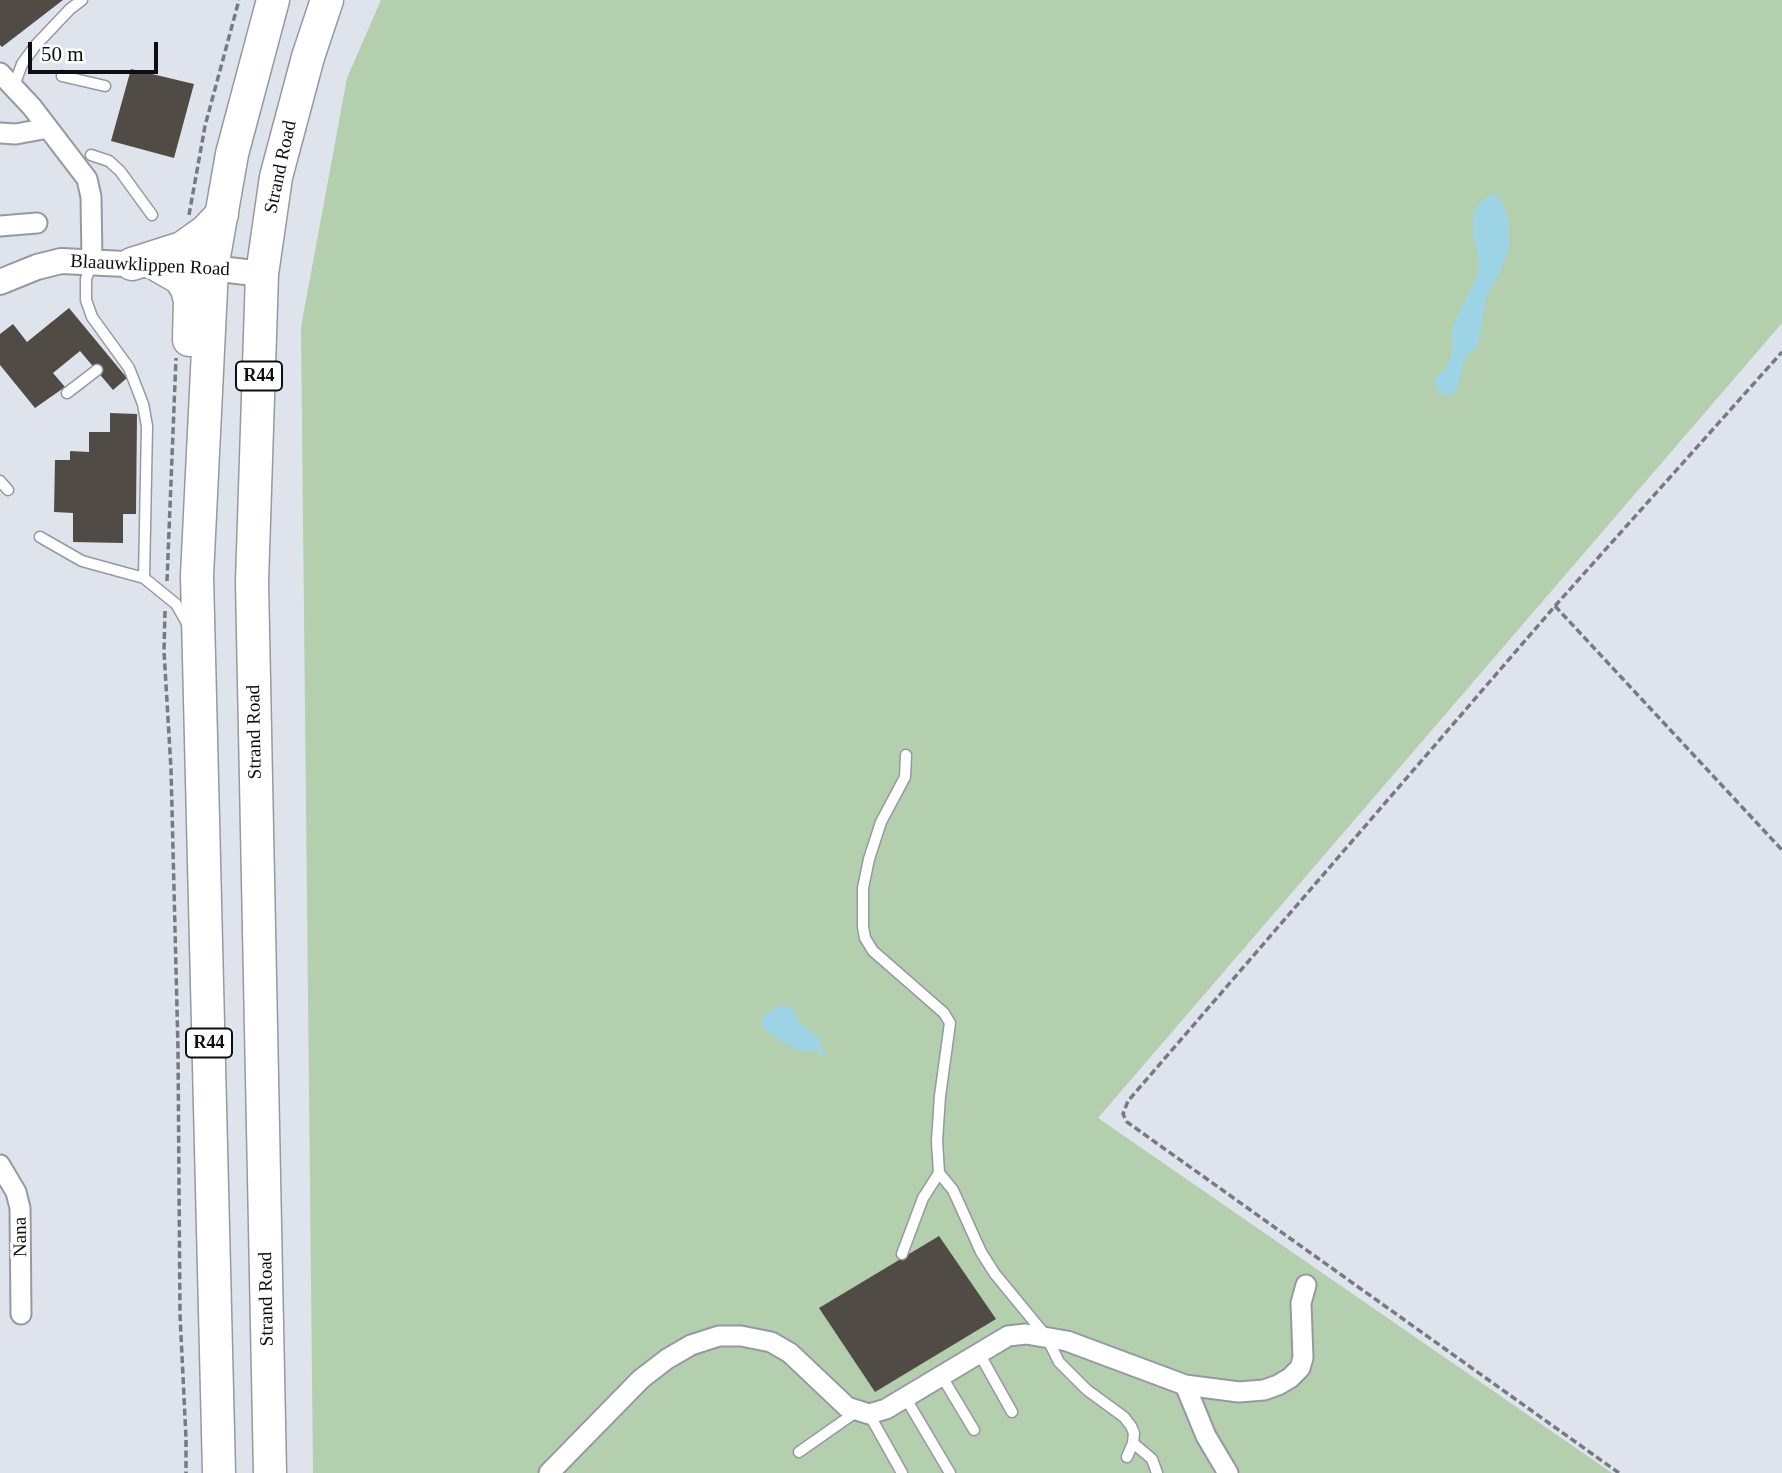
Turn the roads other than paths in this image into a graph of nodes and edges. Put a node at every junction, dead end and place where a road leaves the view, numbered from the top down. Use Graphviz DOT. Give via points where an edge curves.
graph roads {
  1 [pos="82,0"];
  2 [pos="273,0"];
  3 [pos="327,0"];
  4 [pos="62,76"];
  5 [pos="7,80"];
  6 [pos="106,86"];
  7 [pos="48,128"];
  8 [pos="0,133"];
  9 [pos="91,155"];
  10 [pos="222,214"];
  11 [pos="152,215"];
  12 [pos="37,223"];
  13 [pos="0,226"];
  14 [pos="158,259"];
  15 [pos="92,261"];
  16 [pos="212,268"];
  17 [pos="262,274"];
  18 [pos="0,282"];
  19 [pos="97,370"];
  20 [pos="67,393"];
  21 [pos="203,450"];
  22 [pos="0,481"];
  23 [pos="8,490"];
  24 [pos="40,537"];
  25 [pos="144,578"];
  26 [pos="200,667"];
  27 [pos="906,755"];
  28 [pos="0,1165"];
  29 [pos="939,1173"];
  30 [pos="902,1254"];
  31 [pos="1306,1285"];
  32 [pos="21,1314"];
  33 [pos="1046,1336"];
  34 [pos="979,1352"];
  35 [pos="941,1375"];
  36 [pos="1185,1385"];
  37 [pos="905,1397"];
  38 [pos="1012,1412"];
  39 [pos="863,1413"];
  40 [pos="974,1430"];
  41 [pos="1133,1443"];
  42 [pos="799,1451"];
  43 [pos="1127,1457"];
  44 [pos="219,1473"];
  45 [pos="270,1473"];
  46 [pos="549,1473"];
  47 [pos="902,1473"];
  48 [pos="950,1473"];
  49 [pos="1157,1473"];
  50 [pos="1228,1473"];
  1 -- 5 [label="lane"];
  2 -- 10 [label="main road, R44" via="232,155"];
  3 -- 17 [label="main road, Strand Road / R44" via="276,177"];
  4 -- 6 [label="lane"];
  5 -- 7 [label="street"];
  7 -- 8 [label="street"];
  7 -- 15 [label="street" via="87,179"];
  9 -- 11 [label="lane" via="120,171"];
  10 -- 14 [label="main road" via="206,231"];
  10 -- 16 [label="main road, R44"];
  12 -- 13 [label="street"];
  14 -- 15 [label="street, Blaauwklippen Road"];
  14 -- 16 [label="street, Blaauwklippen Road"];
  14 -- 21 [label="main road" via="180,278 190,301 187,408"];
  15 -- 18 [label="street, Blaauwklippen Road" via="61,261"];
  15 -- 25 [label="lane" via="86,300 115,356 129,368 137,384 147,426"];
  16 -- 17 [label="street, Blaauwklippen Road"];
  16 -- 21 [label="main road, R44"];
  17 -- 45 [label="main road, Strand Road / R44" via="253,582"];
  19 -- 20 [label="lane"];
  21 -- 26 [label="main road, R44" via="197,576"];
  22 -- 23 [label="lane"];
  24 -- 25 [label="lane" via="82,561"];
  25 -- 26 [label="lane" via="184,615"];
  26 -- 44 [label="main road, R44"];
  27 -- 29 [label="lane" via="905,776 881,822 869,859 862,916 865,938 873,951 950,1023 940,1096"];
  28 -- 32 [label="street, Nana" via="20,1208"];
  29 -- 30 [label="lane" via="923,1198"];
  29 -- 33 [label="lane" via="953,1190 988,1263"];
  31 -- 36 [label="street" via="1301,1303 1303,1357 1290,1378 1264,1390 1239,1392"];
  33 -- 34 [label="street" via="1008,1336"];
  33 -- 36 [label="street"];
  33 -- 41 [label="lane" via="1068,1374 1124,1417 1134,1433"];
  34 -- 35 [label="street"];
  34 -- 38 [label="lane"];
  35 -- 37 [label="street"];
  35 -- 40 [label="lane"];
  36 -- 50 [label="street" via="1206,1436"];
  37 -- 39 [label="street" via="886,1409"];
  37 -- 48 [label="lane"];
  39 -- 42 [label="lane"];
  39 -- 46 [label="street" via="838,1399 790,1353 771,1342 719,1336 691,1345 641,1378"];
  39 -- 47 [label="lane"];
  41 -- 43 [label="lane"];
  41 -- 49 [label="lane" via="1152,1459"];
}
